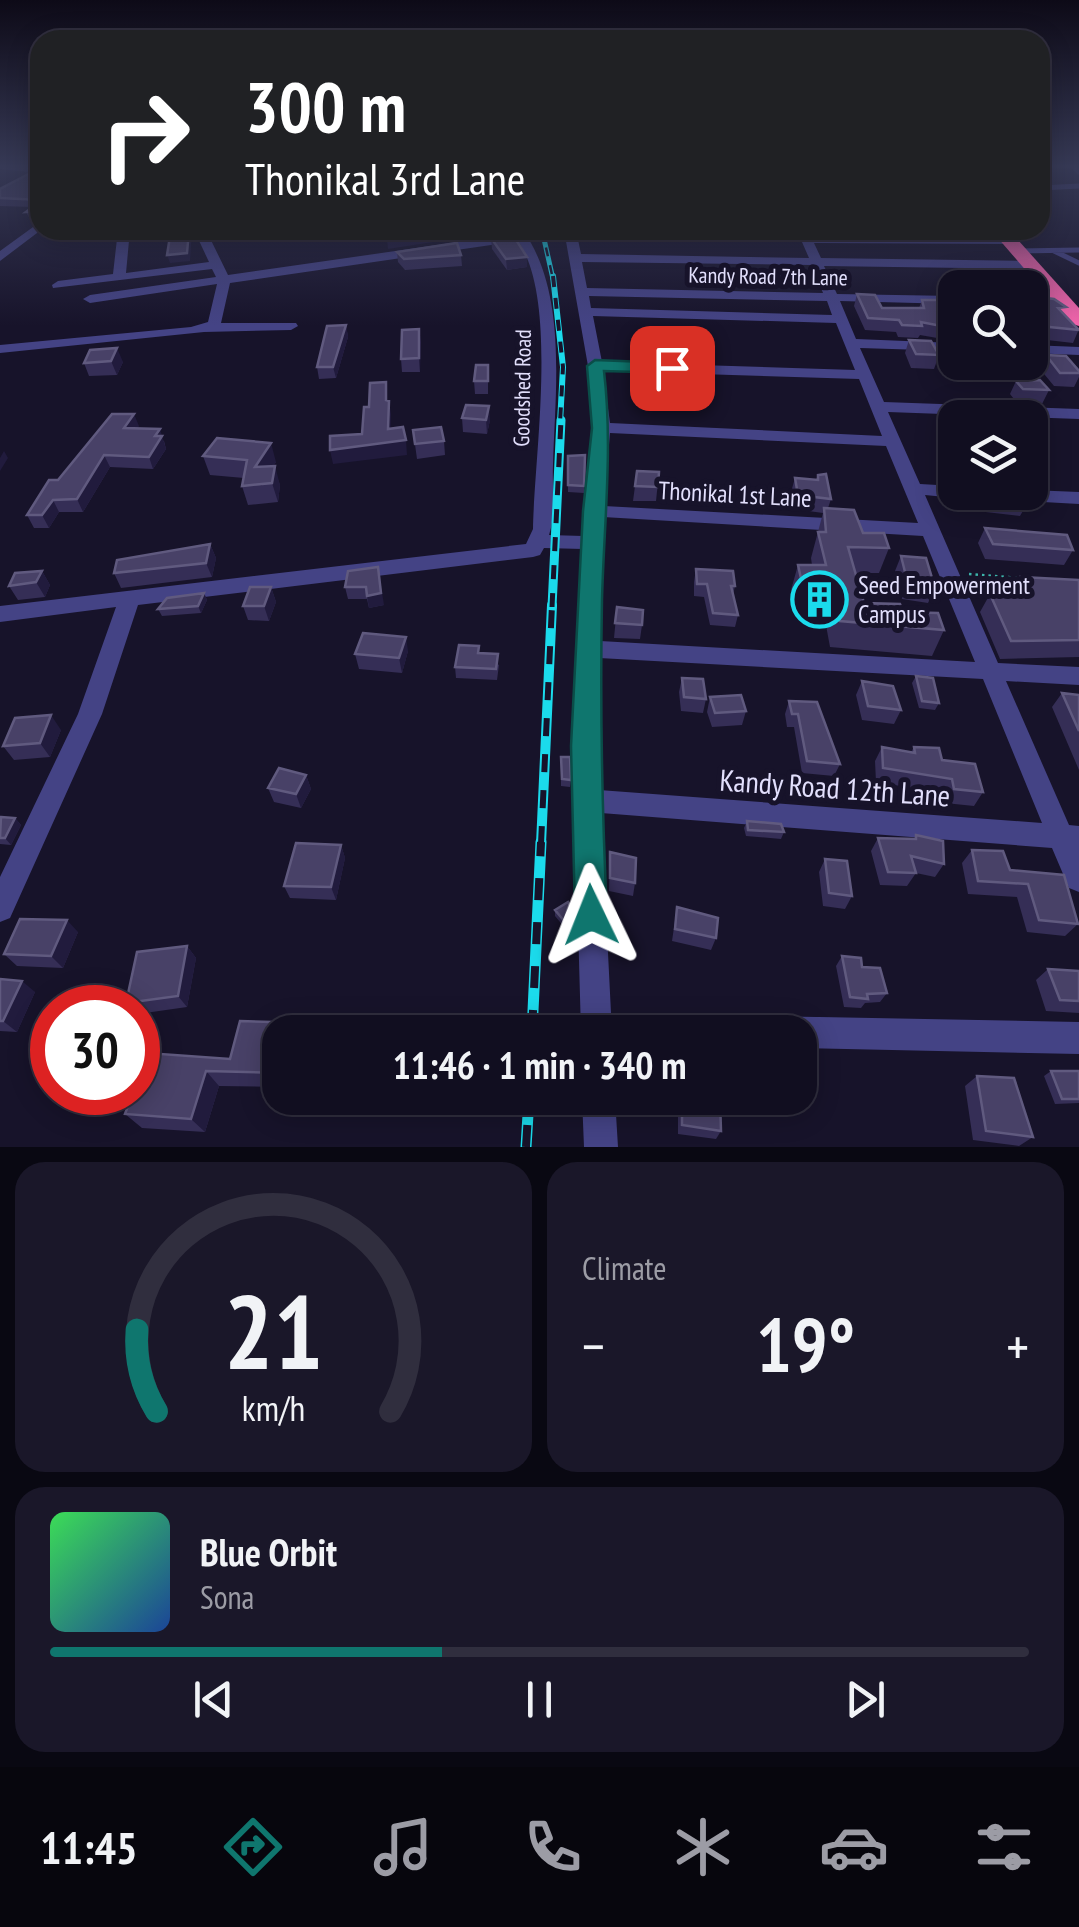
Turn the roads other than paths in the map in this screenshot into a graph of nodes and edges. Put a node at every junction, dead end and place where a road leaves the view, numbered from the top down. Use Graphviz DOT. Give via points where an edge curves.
graph roads {
  1 [pos="30,234"];
  2 [pos="123,240"];
  3 [pos="204,240"];
  4 [pos="477,240"];
  5 [pos="525,240"];
  6 [pos="571,240"];
  7 [pos="806,240"];
  8 [pos="909,240"];
  9 [pos="0,241"];
  10 [pos="20,242"];
  11 [pos="1014,246"];
  12 [pos="1054,250"];
  13 [pos="1079,250"];
  14 [pos="0,257"];
  15 [pos="573,258"];
  16 [pos="1079,263"];
  17 [pos="215,264"];
  18 [pos="814,264"];
  19 [pos="119,277"];
  20 [pos="224,280"];
  21 [pos="58,285"];
  22 [pos="829,297"];
  23 [pos="90,298"];
  24 [pos="938,300"];
  25 [pos="581,302"];
  26 [pos="838,319"];
  27 [pos="1079,320"];
  28 [pos="291,326"];
  29 [pos="205,328"];
  30 [pos="849,343"];
  31 [pos="938,346"];
  32 [pos="0,348"];
  33 [pos="1048,350"];
  34 [pos="1079,351"];
  35 [pos="595,366"];
  36 [pos="862,375"];
  37 [pos="877,407"];
  38 [pos="1079,414"];
  39 [pos="602,428"];
  40 [pos="892,441"];
  41 [pos="912,489"];
  42 [pos="938,491"];
  43 [pos="1048,496"];
  44 [pos="1079,498"];
  45 [pos="594,511"];
  46 [pos="933,530"];
  47 [pos="592,542"];
  48 [pos="536,545"];
  49 [pos="130,598"];
  50 [pos="0,614"];
  51 [pos="588,648"];
  52 [pos="987,670"];
  53 [pos="1079,676"];
  54 [pos="587,801"];
  55 [pos="1070,837"];
  56 [pos="1079,880"];
  57 [pos="0,908"];
  58 [pos="595,1015"];
  59 [pos="817,1034"];
  60 [pos="1079,1038"];
  61 [pos="600,1115"];
  62 [pos="602,1147"];
  1 -- 10 [label="street"];
  2 -- 19 [label="street"];
  3 -- 17 [label="street"];
  4 -- 20 [label="street"];
  5 -- 48 [label="street, Goodshed Road" via="544,304 548,390"];
  6 -- 15 [label="street"];
  7 -- 18 [label="street"];
  8 -- 11 [label="street"];
  9 -- 10 [label="street"];
  10 -- 14 [label="street"];
  11 -- 12 [label="lane"];
  11 -- 18 [label="street"];
  11 -- 27 [label="highway" via="1056,304"];
  12 -- 13 [label="lane"];
  12 -- 16 [label="lane"];
  15 -- 18 [label="street"];
  15 -- 25 [label="street"];
  17 -- 19 [label="street"];
  17 -- 20 [label="street"];
  18 -- 22 [label="street"];
  19 -- 21 [label="street"];
  20 -- 23 [label="street"];
  20 -- 29 [label="street" via="214,324"];
  22 -- 24 [label="street, Kandy Road 7th Lane"];
  22 -- 25 [label="street, Kandy Road 7th Lane"];
  22 -- 26 [label="street"];
  25 -- 26 [label="street"];
  25 -- 35 [label="street"];
  26 -- 30 [label="street"];
  28 -- 29 [label="street"];
  29 -- 32 [label="street"];
  30 -- 31 [label="street"];
  30 -- 36 [label="street"];
  33 -- 34 [label="street"];
  35 -- 36 [label="street"];
  35 -- 39 [label="street"];
  36 -- 37 [label="street"];
  37 -- 38 [label="street"];
  37 -- 40 [label="street"];
  39 -- 40 [label="street"];
  39 -- 45 [label="street"];
  40 -- 41 [label="street"];
  41 -- 42 [label="street"];
  41 -- 46 [label="street"];
  43 -- 44 [label="street"];
  45 -- 46 [label="street, Thonikal 1st Lane"];
  45 -- 47 [label="street"];
  46 -- 52 [label="street"];
  47 -- 48 [label="street"];
  47 -- 51 [label="street"];
  48 -- 49 [label="street"];
  49 -- 50 [label="street"];
  49 -- 57 [label="street" via="90,714"];
  51 -- 52 [label="street"];
  51 -- 54 [label="street"];
  52 -- 53 [label="street"];
  52 -- 55 [label="street"];
  54 -- 55 [label="street, Kandy Road 12th Lane"];
  54 -- 58 [label="street"];
  55 -- 56 [label="street"];
  59 -- 60 [label="street"];
  61 -- 62 [label="street"];
}
